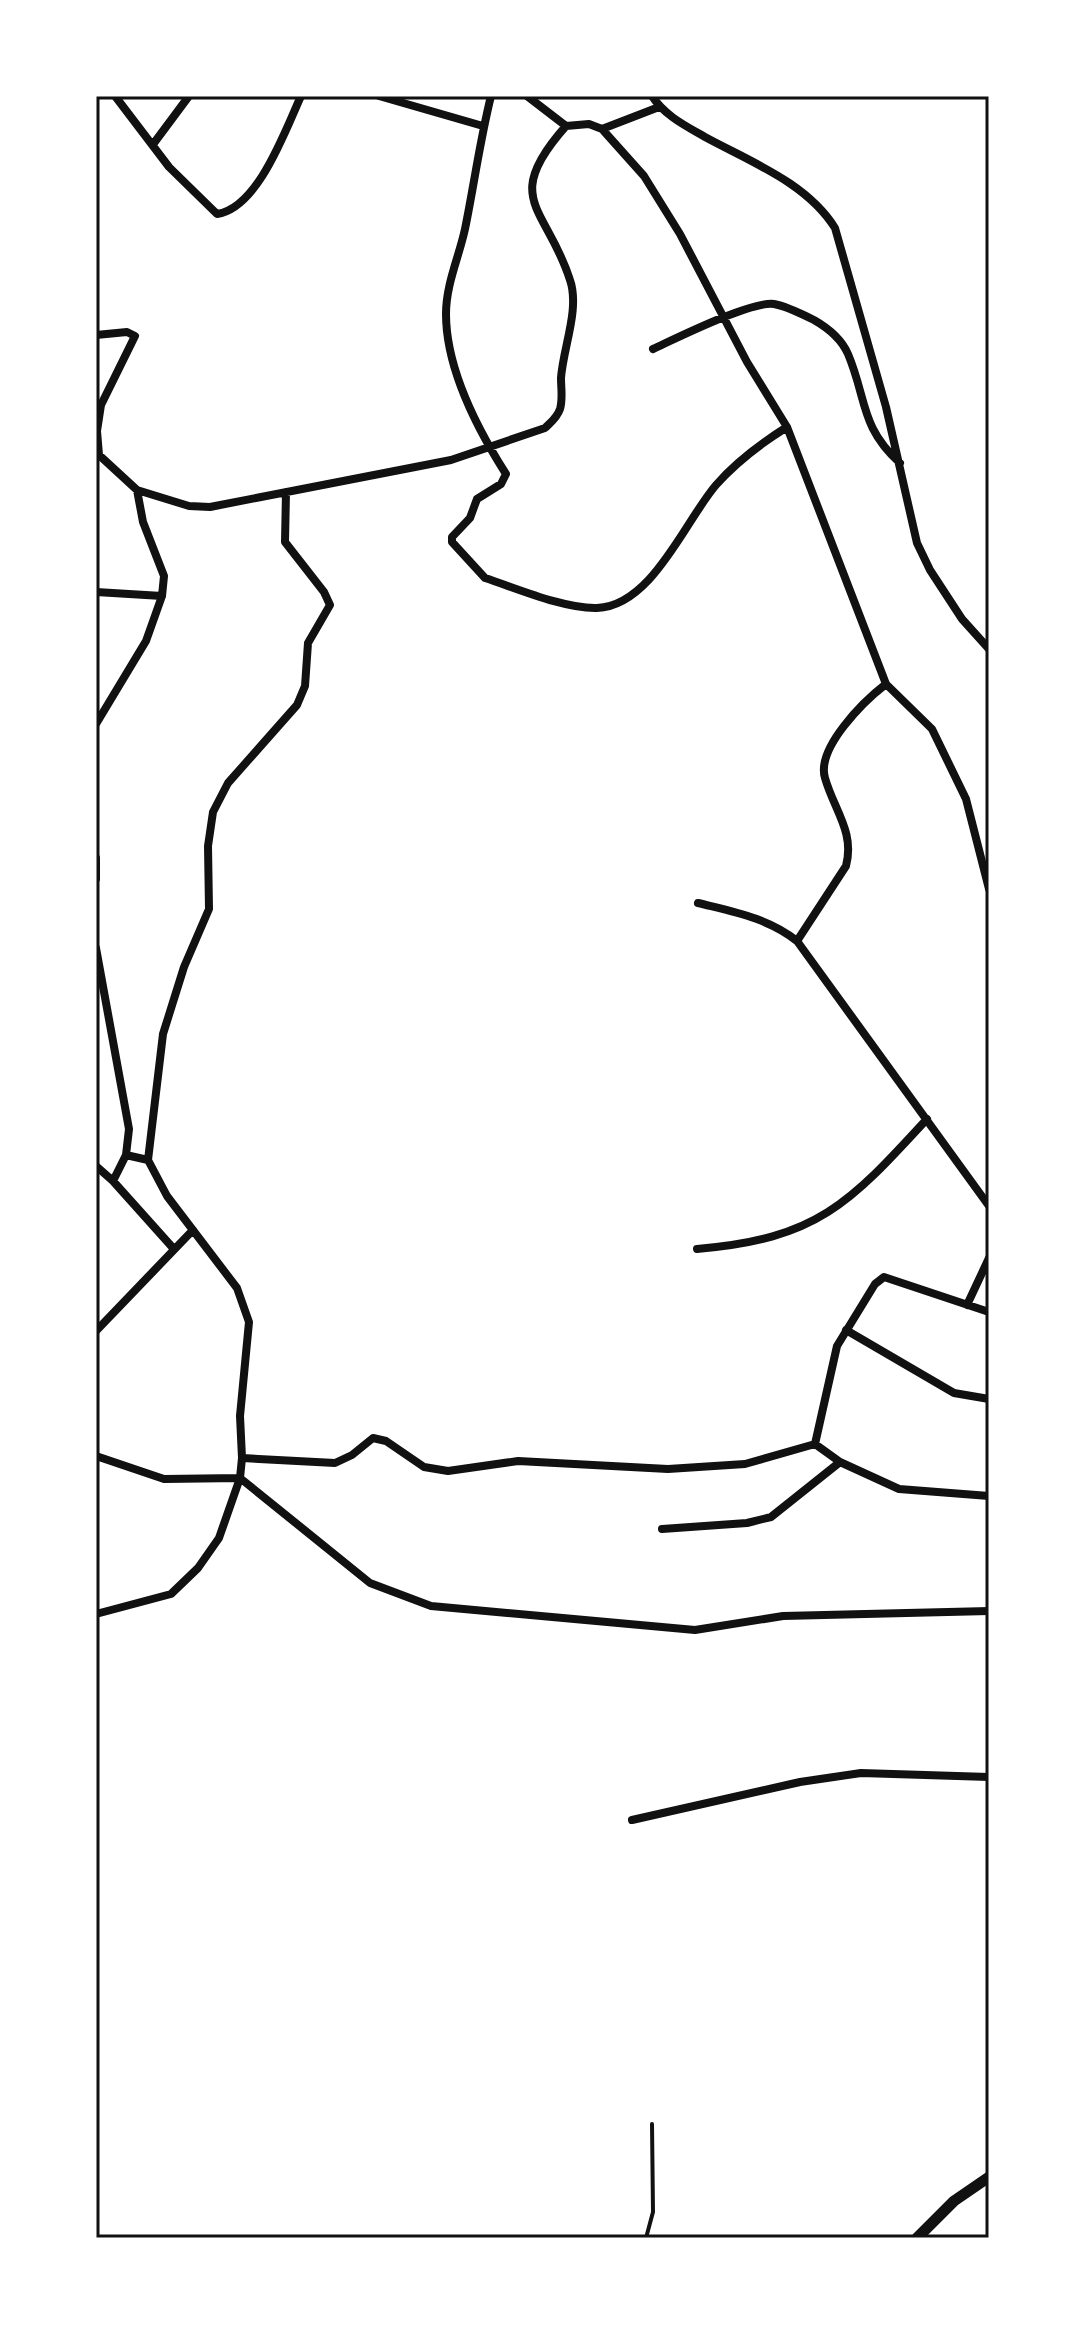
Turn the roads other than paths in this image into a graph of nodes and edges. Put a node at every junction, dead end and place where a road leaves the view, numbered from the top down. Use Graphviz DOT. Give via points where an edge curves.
graph roads {
  1 [pos="115,96"];
  2 [pos="189,96"];
  3 [pos="301,96"];
  4 [pos="379,96"];
  5 [pos="491,96"];
  6 [pos="527,96"];
  7 [pos="652,96"];
  8 [pos="659,107"];
  9 [pos="483,126"];
  10 [pos="566,126"];
  11 [pos="602,129"];
  12 [pos="154,143"];
  13 [pos="724,318"];
  14 [pos="96,335"];
  15 [pos="653,349"];
  16 [pos="787,427"];
  17 [pos="490,449"];
  18 [pos="900,463"];
  19 [pos="137,490"];
  20 [pos="286,492"];
  21 [pos="96,592"];
  22 [pos="162,596"];
  23 [pos="989,649"];
  24 [pos="886,684"];
  25 [pos="96,724"];
  26 [pos="96,858"];
  27 [pos="96,879"];
  28 [pos="989,889"];
  29 [pos="698,903"];
  30 [pos="797,941"];
  31 [pos="96,948"];
  32 [pos="927,1119"];
  33 [pos="126,1155"];
  34 [pos="148,1160"];
  35 [pos="96,1166"];
  36 [pos="113,1181"];
  37 [pos="989,1206"];
  38 [pos="193,1230"];
  39 [pos="173,1248"];
  40 [pos="697,1249"];
  41 [pos="989,1258"];
  42 [pos="967,1305"];
  43 [pos="989,1312"];
  44 [pos="846,1330"];
  45 [pos="96,1331"];
  46 [pos="989,1399"];
  47 [pos="815,1444"];
  48 [pos="96,1456"];
  49 [pos="242,1458"];
  50 [pos="840,1462"];
  51 [pos="240,1478"];
  52 [pos="989,1496"];
  53 [pos="662,1529"];
  54 [pos="989,1611"];
  55 [pos="96,1614"];
  56 [pos="989,1777"];
  57 [pos="632,1820"];
  58 [pos="652,2124"];
  59 [pos="989,2177"];
  60 [pos="646,2238"];
  61 [pos="917,2238"];
  1 -- 12 [label="street"];
  2 -- 12 [label="street"];
  3 -- 12 [label="street" via="263,173 231,212 217,214 169,167"];
  4 -- 9 [label="street"];
  5 -- 9 [label="street"];
  6 -- 10 [label="street"];
  7 -- 8 [label="street"];
  8 -- 11 [label="street"];
  8 -- 18 [label="street" via="798,188 824,210 840,243"];
  9 -- 17 [label="street" via="446,315 463,385"];
  10 -- 11 [label="street"];
  10 -- 17 [label="street" via="543,152 531,197 571,282 561,405 545,428"];
  11 -- 13 [label="street" via="644,176"];
  13 -- 15 [label="street"];
  13 -- 16 [label="street"];
  13 -- 18 [label="street" via="773,304 830,329 847,351 874,437"];
  14 -- 19 [label="street" via="135,336 110,380 97,431 99,455"];
  16 -- 17 [label="street" via="744,455 714,487 648,580 617,605 584,607 475,571 452,537 470,518 477,499 505,480"];
  16 -- 24 [label="street"];
  17 -- 20 [label="street"];
  18 -- 23 [label="street" via="917,543 962,619"];
  19 -- 20 [label="street" via="210,507"];
  19 -- 22 [label="street" via="164,576"];
  20 -- 34 [label="street" via="285,542 330,605 308,643 305,686 297,705 228,783 213,812 209,909 163,1034"];
  21 -- 22 [label="street"];
  22 -- 25 [label="street" via="146,641"];
  24 -- 28 [label="street" via="932,729 966,799"];
  24 -- 30 [label="street" via="841,729 824,761 824,776 850,852"];
  26 -- 27 [label="street"];
  29 -- 30 [label="street" via="759,919"];
  30 -- 32 [label="street"];
  31 -- 33 [label="street" via="129,1129"];
  32 -- 37 [label="street"];
  32 -- 40 [label="street" via="868,1183 835,1210 779,1237"];
  33 -- 34 [label="street"];
  33 -- 36 [label="street"];
  34 -- 38 [label="street"];
  35 -- 36 [label="street"];
  36 -- 39 [label="street"];
  38 -- 39 [label="street"];
  38 -- 49 [label="street" via="237,1288 249,1322 240,1416"];
  39 -- 45 [label="street"];
  41 -- 42 [label="street"];
  42 -- 43 [label="street"];
  42 -- 44 [label="street" via="884,1277"];
  44 -- 46 [label="street" via="954,1393"];
  44 -- 47 [label="street" via="830,1365"];
  47 -- 49 [label="street" via="745,1464 668,1469 518,1461 448,1471 424,1467 373,1438 335,1463"];
  47 -- 50 [label="street"];
  48 -- 51 [label="street" via="164,1479"];
  49 -- 51 [label="street"];
  50 -- 52 [label="street" via="899,1489"];
  50 -- 53 [label="street" via="771,1517"];
  51 -- 54 [label="street" via="370,1583 431,1606 695,1630 783,1616"];
  51 -- 55 [label="street" via="219,1538 171,1594"];
  56 -- 57 [label="street" via="861,1773"];
  58 -- 60 [label="lane" via="653,2212"];
  59 -- 61 [label="street" via="954,2201"];
}
